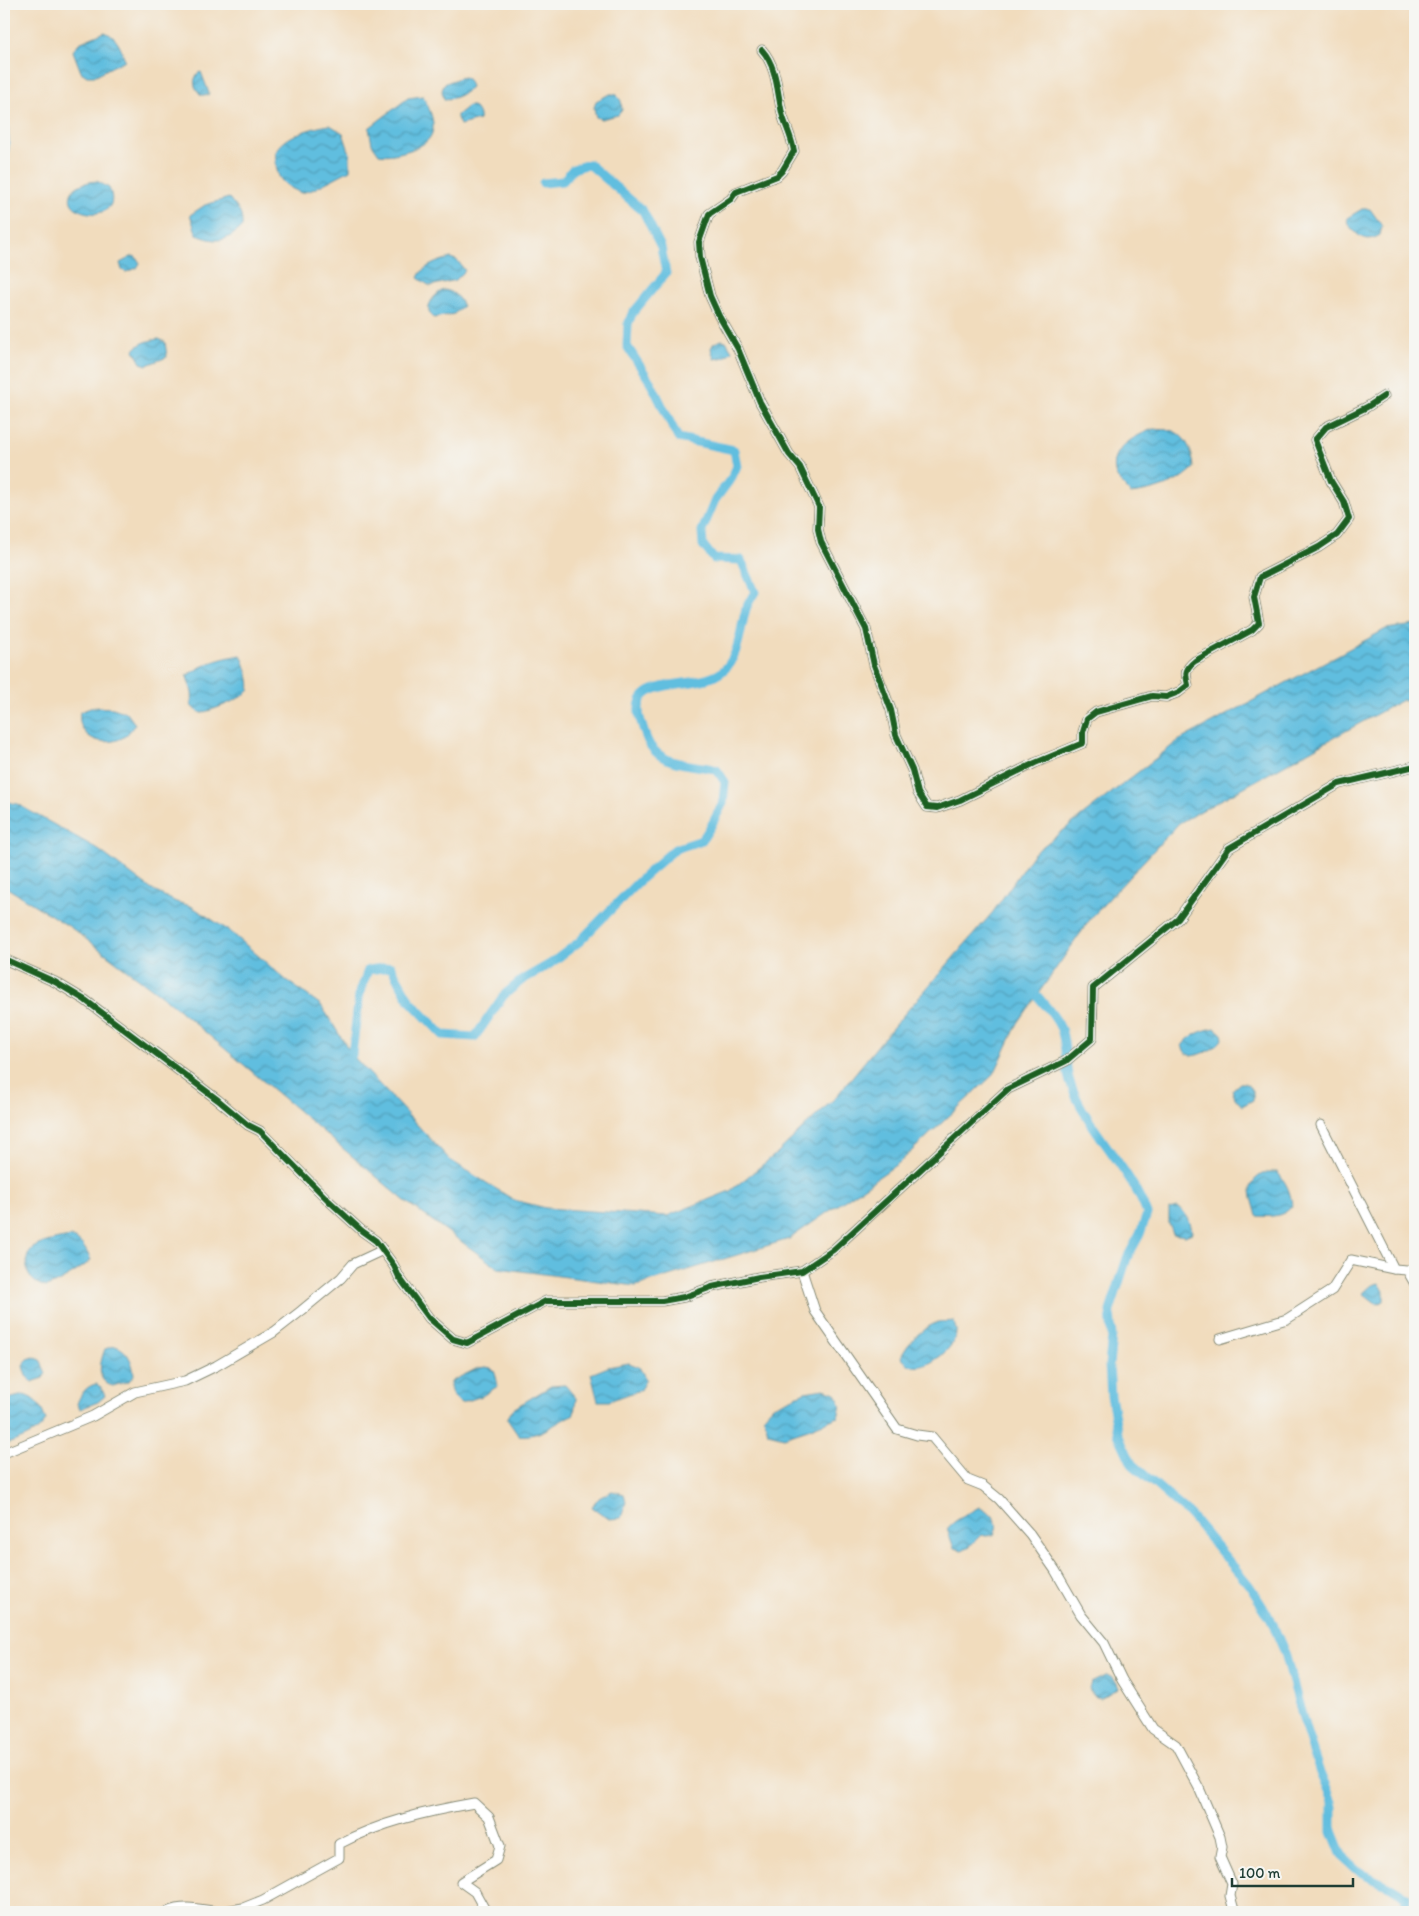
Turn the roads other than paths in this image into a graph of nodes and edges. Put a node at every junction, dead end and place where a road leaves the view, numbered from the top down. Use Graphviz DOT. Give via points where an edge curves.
graph roads {
  1 [pos="762,50"];
  2 [pos="1384,396"];
  3 [pos="1415,766"];
  4 [pos="4,960"];
  5 [pos="1321,1125"];
  6 [pos="383,1250"];
  7 [pos="1394,1268"];
  8 [pos="802,1270"];
  9 [pos="1415,1284"];
  10 [pos="1220,1340"];
  11 [pos="4,1453"];
  12 [pos="167,1912"];
  13 [pos="219,1912"];
  14 [pos="486,1912"];
  15 [pos="1237,1912"];
  1 -- 2 [label="street" via="772,66 794,151 777,176 736,192 709,214 699,242 700,257 719,316 738,349 760,402 788,454 800,467 819,507 821,542 866,629 896,735 927,807 937,808 960,800 1035,762 1083,743 1087,720 1096,712 1152,696 1166,698 1179,692 1188,685 1185,673 1195,661 1252,630 1259,623 1254,597 1260,577 1319,547 1337,535 1349,520 1316,440 1326,427"];
  3 -- 8 [label="street" via="1339,784 1229,848 1178,919 1092,988 1092,1038 1066,1061 1008,1089 834,1250"];
  4 -- 6 [label="street" via="55,982 80,997 260,1131 320,1193"];
  5 -- 7 [label="street"];
  6 -- 8 [label="street" via="429,1318 453,1338 467,1343 546,1301 662,1301 712,1287"];
  6 -- 11 [label="street" via="353,1264 301,1312 216,1366 185,1381 134,1392 93,1416"];
  7 -- 9 [label="street" via="1407,1270"];
  7 -- 10 [label="street" via="1352,1260 1332,1290 1287,1319"];
  8 -- 15 [label="street" via="815,1311 898,1429 932,1437 968,1480 983,1486 999,1499 1030,1534 1081,1616 1104,1643 1122,1680 1153,1729 1176,1745 1220,1837 1220,1857 1232,1884 1230,1896"];
  12 -- 13 [label="street" via="200,1908"];
  13 -- 14 [label="street" via="263,1900 339,1858 339,1844 358,1834 474,1802 490,1817 500,1846 496,1860 461,1882 475,1892"];
}
